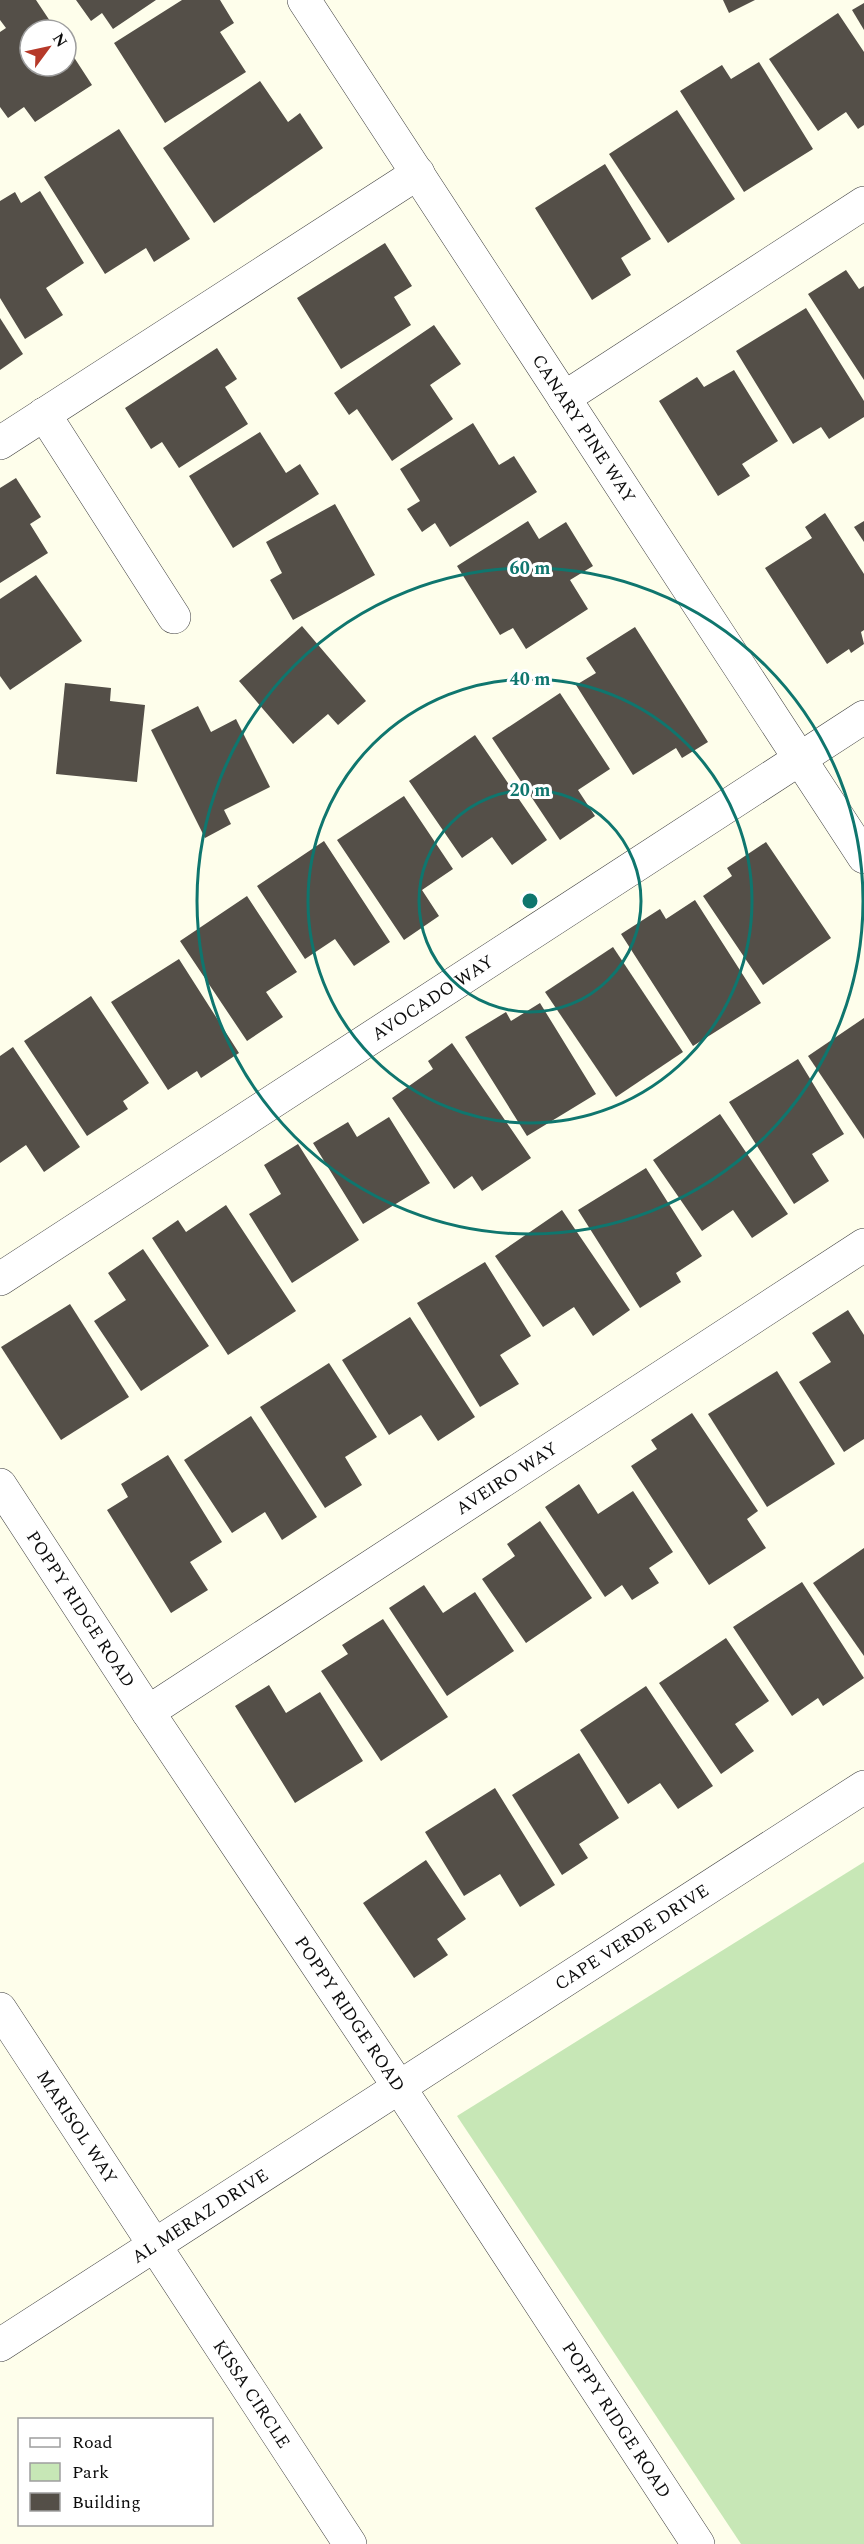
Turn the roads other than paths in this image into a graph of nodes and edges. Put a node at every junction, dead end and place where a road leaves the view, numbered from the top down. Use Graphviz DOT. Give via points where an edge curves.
graph roads {
  1 [pos="304,0"];
  2 [pos="418,173"];
  3 [pos="864,203"];
  4 [pos="564,398"];
  5 [pos="44,414"];
  6 [pos="0,443"];
  7 [pos="174,617"];
  8 [pos="864,717"];
  9 [pos="801,758"];
  10 [pos="864,857"];
  11 [pos="864,1245"];
  12 [pos="0,1279"];
  13 [pos="0,1485"];
  14 [pos="148,1712"];
  15 [pos="864,1787"];
  16 [pos="0,2009"];
  17 [pos="399,2087"];
  18 [pos="155,2246"];
  19 [pos="0,2345"];
  20 [pos="350,2544"];
  21 [pos="698,2544"];
  1 -- 2 [label="street, CANARY PINE WAY"];
  2 -- 4 [label="street, CANARY PINE WAY"];
  2 -- 5 [label="street"];
  3 -- 4 [label="street"];
  4 -- 9 [label="street, CANARY PINE WAY"];
  5 -- 6 [label="street"];
  5 -- 7 [label="street"];
  8 -- 9 [label="street, AVOCADO WAY"];
  9 -- 10 [label="street, CANARY PINE WAY"];
  9 -- 12 [label="street, AVOCADO WAY"];
  11 -- 14 [label="street, AVEIRO WAY"];
  13 -- 14 [label="street, POPPY RIDGE ROAD"];
  14 -- 17 [label="street, POPPY RIDGE ROAD"];
  15 -- 17 [label="street, CAPE VERDE DRIVE"];
  16 -- 18 [label="street, MARISOL WAY"];
  17 -- 18 [label="street, AL MERAZ DRIVE"];
  17 -- 21 [label="street, POPPY RIDGE ROAD"];
  18 -- 19 [label="street, AL MERAZ DRIVE"];
  18 -- 20 [label="street, KISSA CIRCLE"];
}
